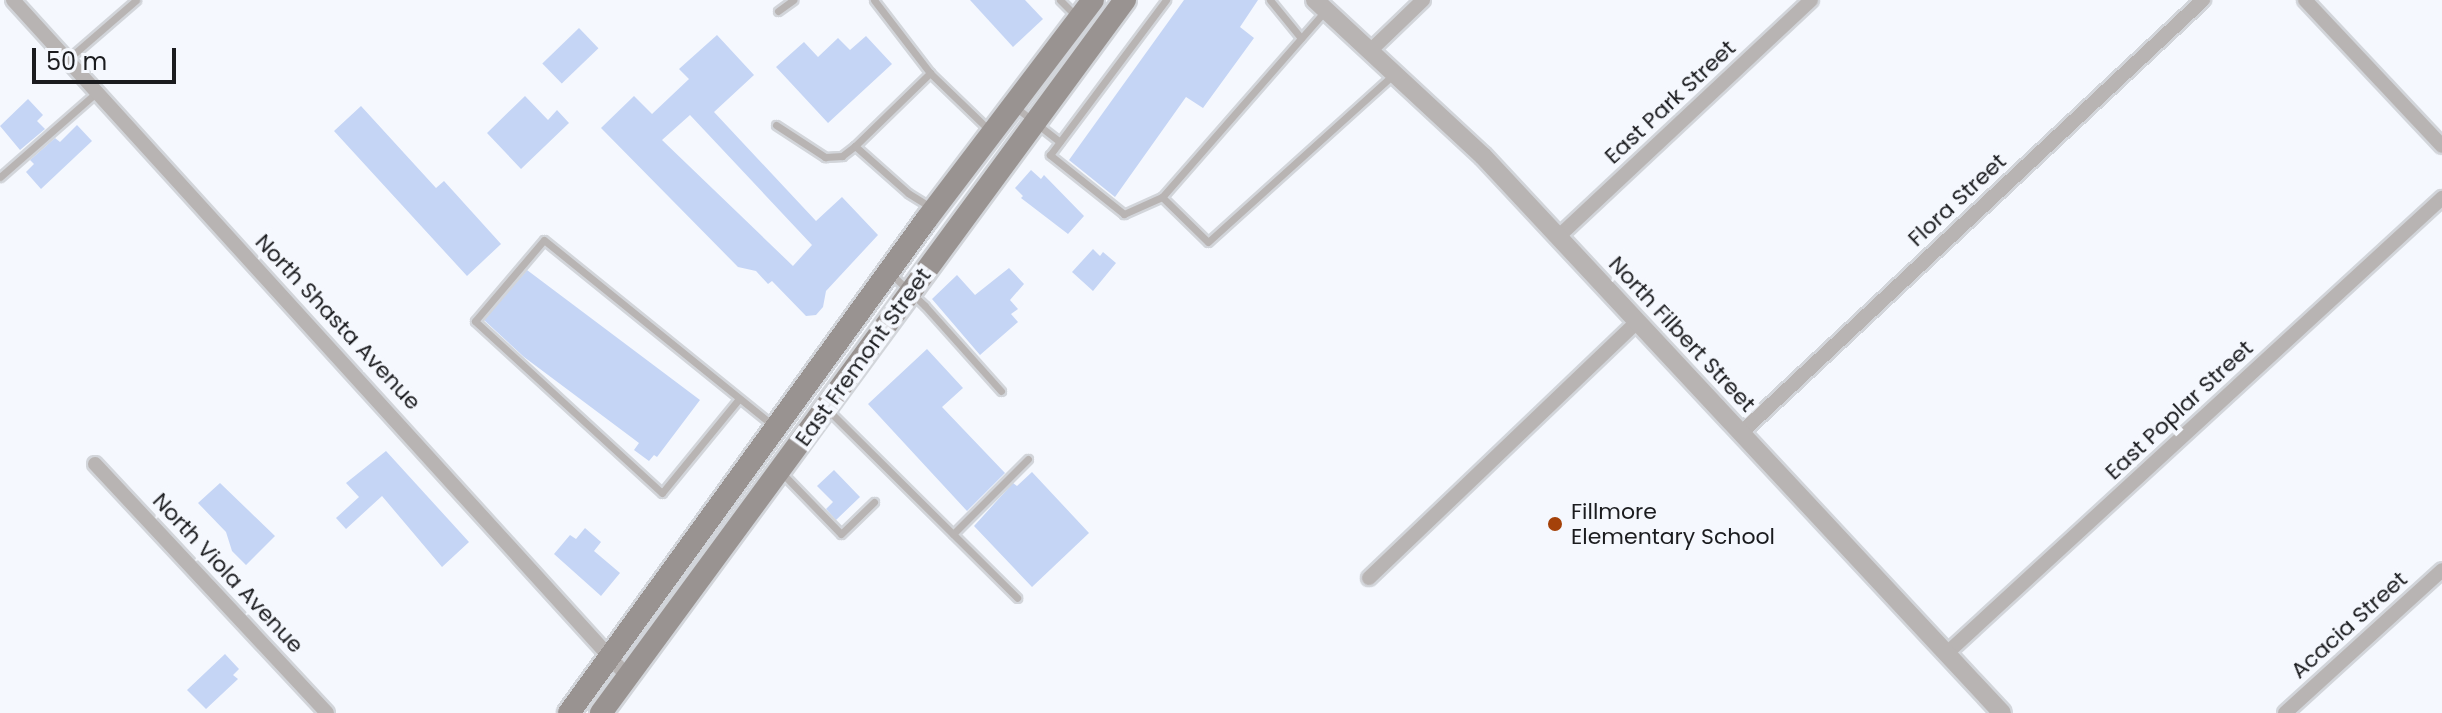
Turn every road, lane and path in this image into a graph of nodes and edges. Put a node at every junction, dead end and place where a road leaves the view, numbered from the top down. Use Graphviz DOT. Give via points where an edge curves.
graph roads {
  1 [pos="13,0"];
  2 [pos="136,0"];
  3 [pos="793,0"];
  4 [pos="874,0"];
  5 [pos="1060,0"];
  6 [pos="1093,0"];
  7 [pos="1125,0"];
  8 [pos="1166,0"];
  9 [pos="1270,0"];
  10 [pos="1811,0"];
  11 [pos="2203,0"];
  12 [pos="2305,0"];
  13 [pos="1418,2"];
  14 [pos="1320,5"];
  15 [pos="778,11"];
  16 [pos="1079,19"];
  17 [pos="1301,38"];
  18 [pos="1369,52"];
  19 [pos="67,59"];
  20 [pos="930,73"];
  21 [pos="1393,75"];
  22 [pos="97,92"];
  23 [pos="1013,106"];
  24 [pos="1035,123"];
  25 [pos="776,125"];
  26 [pos="993,133"];
  27 [pos="1060,142"];
  28 [pos="855,146"];
  29 [pos="2442,146"];
  30 [pos="0,177"];
  31 [pos="1162,197"];
  32 [pos="2442,198"];
  33 [pos="935,210"];
  34 [pos="1559,236"];
  35 [pos="889,272"];
  36 [pos="911,291"];
  37 [pos="1638,321"];
  38 [pos="1001,391"];
  39 [pos="738,400"];
  40 [pos="826,407"];
  41 [pos="775,427"];
  42 [pos="1742,432"];
  43 [pos="1028,459"];
  44 [pos="95,464"];
  45 [pos="779,471"];
  46 [pos="874,502"];
  47 [pos="953,534"];
  48 [pos="2442,570"];
  49 [pos="1369,578"];
  50 [pos="1017,598"];
  51 [pos="1946,654"];
  52 [pos="610,656"];
  53 [pos="628,677"];
  54 [pos="327,713"];
  55 [pos="569,713"];
  56 [pos="601,713"];
  57 [pos="2002,713"];
  58 [pos="2285,713"];
  1 -- 19 [label="street, North Shasta Avenue"];
  2 -- 19 [label="lane"];
  3 -- 15 [label="lane"];
  4 -- 20 [label="lane"];
  5 -- 16 [label="lane"];
  6 -- 16 [label="main road, East Fremont Street"];
  7 -- 24 [label="main road, East Fremont Street"];
  8 -- 27 [label="lane"];
  9 -- 17 [label="lane"];
  10 -- 34 [label="street, East Park Street"];
  11 -- 42 [label="street, Flora Street"];
  12 -- 29 [label="street"];
  13 -- 18 [label="street"];
  14 -- 17 [label="lane"];
  14 -- 18 [label="street, North Filbert Street"];
  16 -- 23 [label="main road, East Fremont Street"];
  17 -- 31 [label="lane"];
  18 -- 21 [label="street, North Filbert Street"];
  19 -- 22 [label="street, North Shasta Avenue"];
  20 -- 26 [label="lane"];
  20 -- 28 [label="lane"];
  21 -- 31 [label="lane" via="1208,242"];
  21 -- 34 [label="street, North Filbert Street" via="1483,156"];
  22 -- 30 [label="lane"];
  22 -- 52 [label="street, North Shasta Avenue"];
  23 -- 24 [label="lane"];
  23 -- 26 [label="main road, East Fremont Street"];
  24 -- 27 [label="lane"];
  24 -- 36 [label="main road, East Fremont Street"];
  25 -- 28 [label="lane" via="825,157 842,156"];
  26 -- 33 [label="main road, East Fremont Street"];
  27 -- 31 [label="lane" via="1050,155 1124,214"];
  28 -- 33 [label="lane"];
  32 -- 51 [label="street, East Poplar Street"];
  33 -- 35 [label="main road, East Fremont Street"];
  34 -- 37 [label="street, North Filbert Street"];
  35 -- 36 [label="lane"];
  35 -- 41 [label="main road, East Fremont Street"];
  36 -- 38 [label="lane"];
  36 -- 40 [label="main road, East Fremont Street"];
  37 -- 42 [label="street, North Filbert Street"];
  37 -- 49 [label="street"];
  39 -- 39 [label="lane" via="544,240 475,321 662,493"];
  39 -- 41 [label="lane"];
  40 -- 45 [label="main road, East Fremont Street"];
  40 -- 47 [label="lane"];
  41 -- 52 [label="main road, East Fremont Street"];
  42 -- 51 [label="street, North Filbert Street"];
  43 -- 47 [label="lane"];
  44 -- 54 [label="street, North Viola Avenue"];
  45 -- 46 [label="lane" via="841,534"];
  45 -- 53 [label="main road, East Fremont Street"];
  47 -- 50 [label="lane"];
  48 -- 58 [label="street, Acacia Street"];
  51 -- 57 [label="street, North Filbert Street"];
  52 -- 53 [label="street, North Shasta Avenue"];
  52 -- 55 [label="main road, East Fremont Street"];
  53 -- 56 [label="main road, East Fremont Street"];
}
